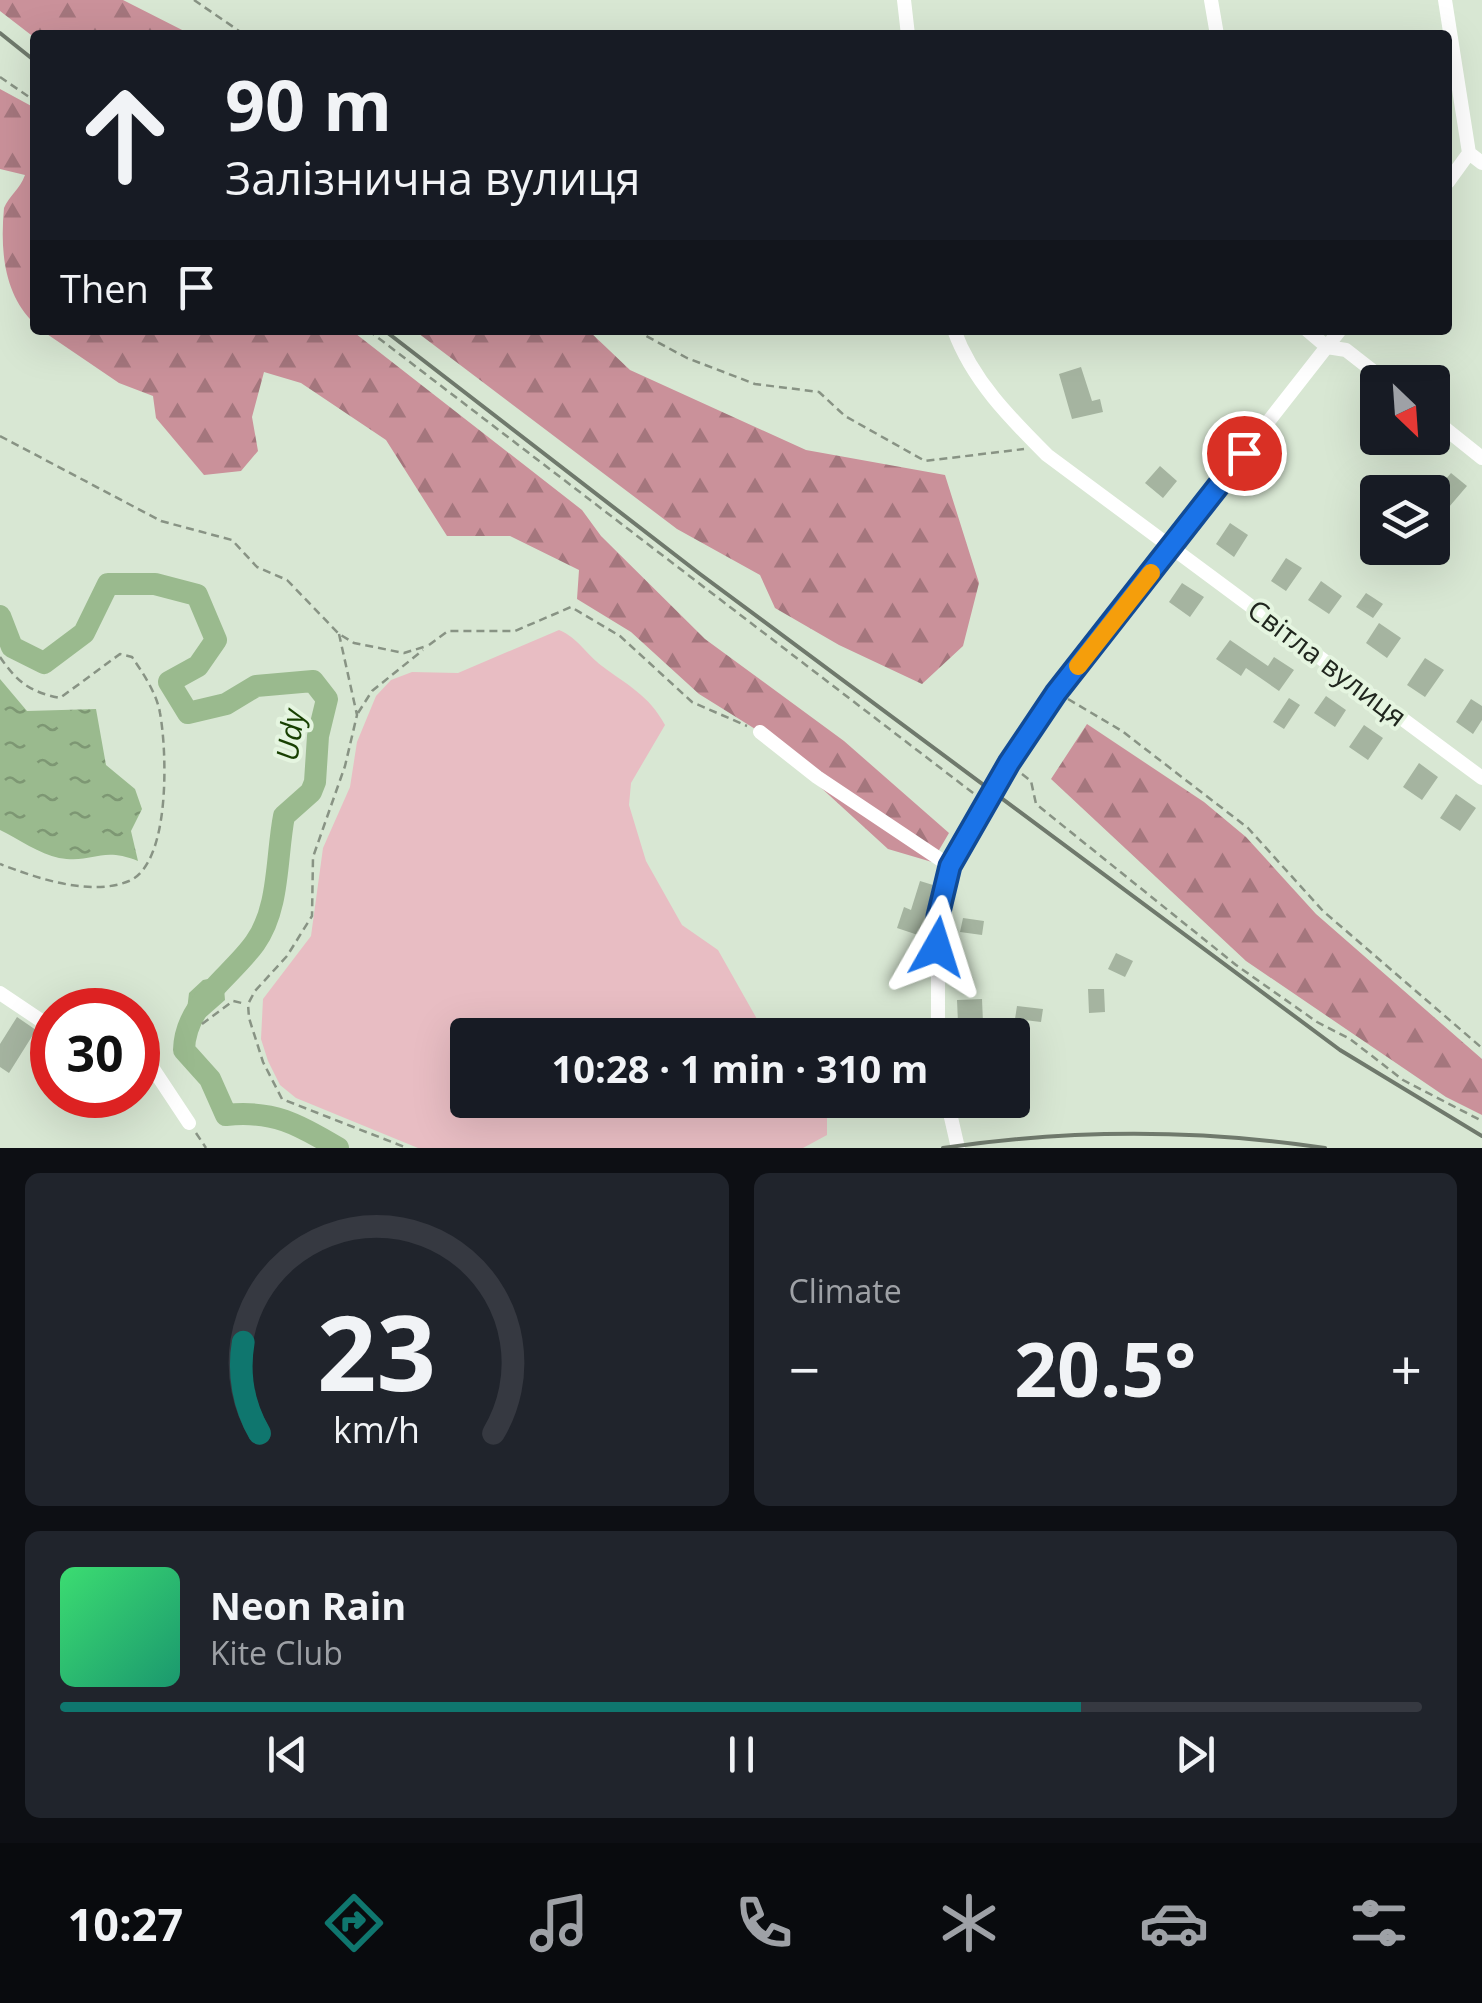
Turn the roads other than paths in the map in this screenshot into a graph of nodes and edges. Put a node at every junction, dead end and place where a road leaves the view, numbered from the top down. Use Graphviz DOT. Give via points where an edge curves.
graph roads {
  1 [pos="904,0"];
  2 [pos="1211,0"];
  3 [pos="1445,0"];
  4 [pos="907,30"];
  5 [pos="1216,30"];
  6 [pos="1450,30"];
  7 [pos="1452,45"];
  8 [pos="1469,153"];
  9 [pos="1482,163"];
  10 [pos="1452,176"];
  11 [pos="956,335"];
  12 [pos="1313,335"];
  13 [pos="1336,335"];
  14 [pos="1327,347"];
  15 [pos="1365,365"];
  16 [pos="1450,432"];
  17 [pos="1482,458"];
  18 [pos="1173,548"];
  19 [pos="760,732"];
  20 [pos="1482,778"];
  21 [pos="950,866"];
  22 [pos="0,993"];
  23 [pos="30,1013"];
  24 [pos="938,1018"];
  25 [pos="160,1079"];
  26 [pos="951,1118"];
  27 [pos="190,1123"];
  28 [pos="958,1148"];
  1 -- 4 [label="street"];
  2 -- 5 [label="street"];
  3 -- 6 [label="street"];
  7 -- 8 [label="street"];
  8 -- 9 [label="street"];
  8 -- 10 [label="street"];
  11 -- 18 [label="street, Світла вулиця" via="1008,416 1048,455"];
  12 -- 14 [label="street"];
  13 -- 14 [label="street"];
  14 -- 15 [label="street" via="1346,350"];
  14 -- 18 [label="street"];
  16 -- 17 [label="street"];
  18 -- 20 [label="street, Світла вулиця"];
  18 -- 21 [label="street" via="1056,693"];
  19 -- 21 [label="street"];
  21 -- 24 [label="street" via="938,916"];
  22 -- 23 [label="street"];
  25 -- 27 [label="street"];
  26 -- 28 [label="street"];
}
